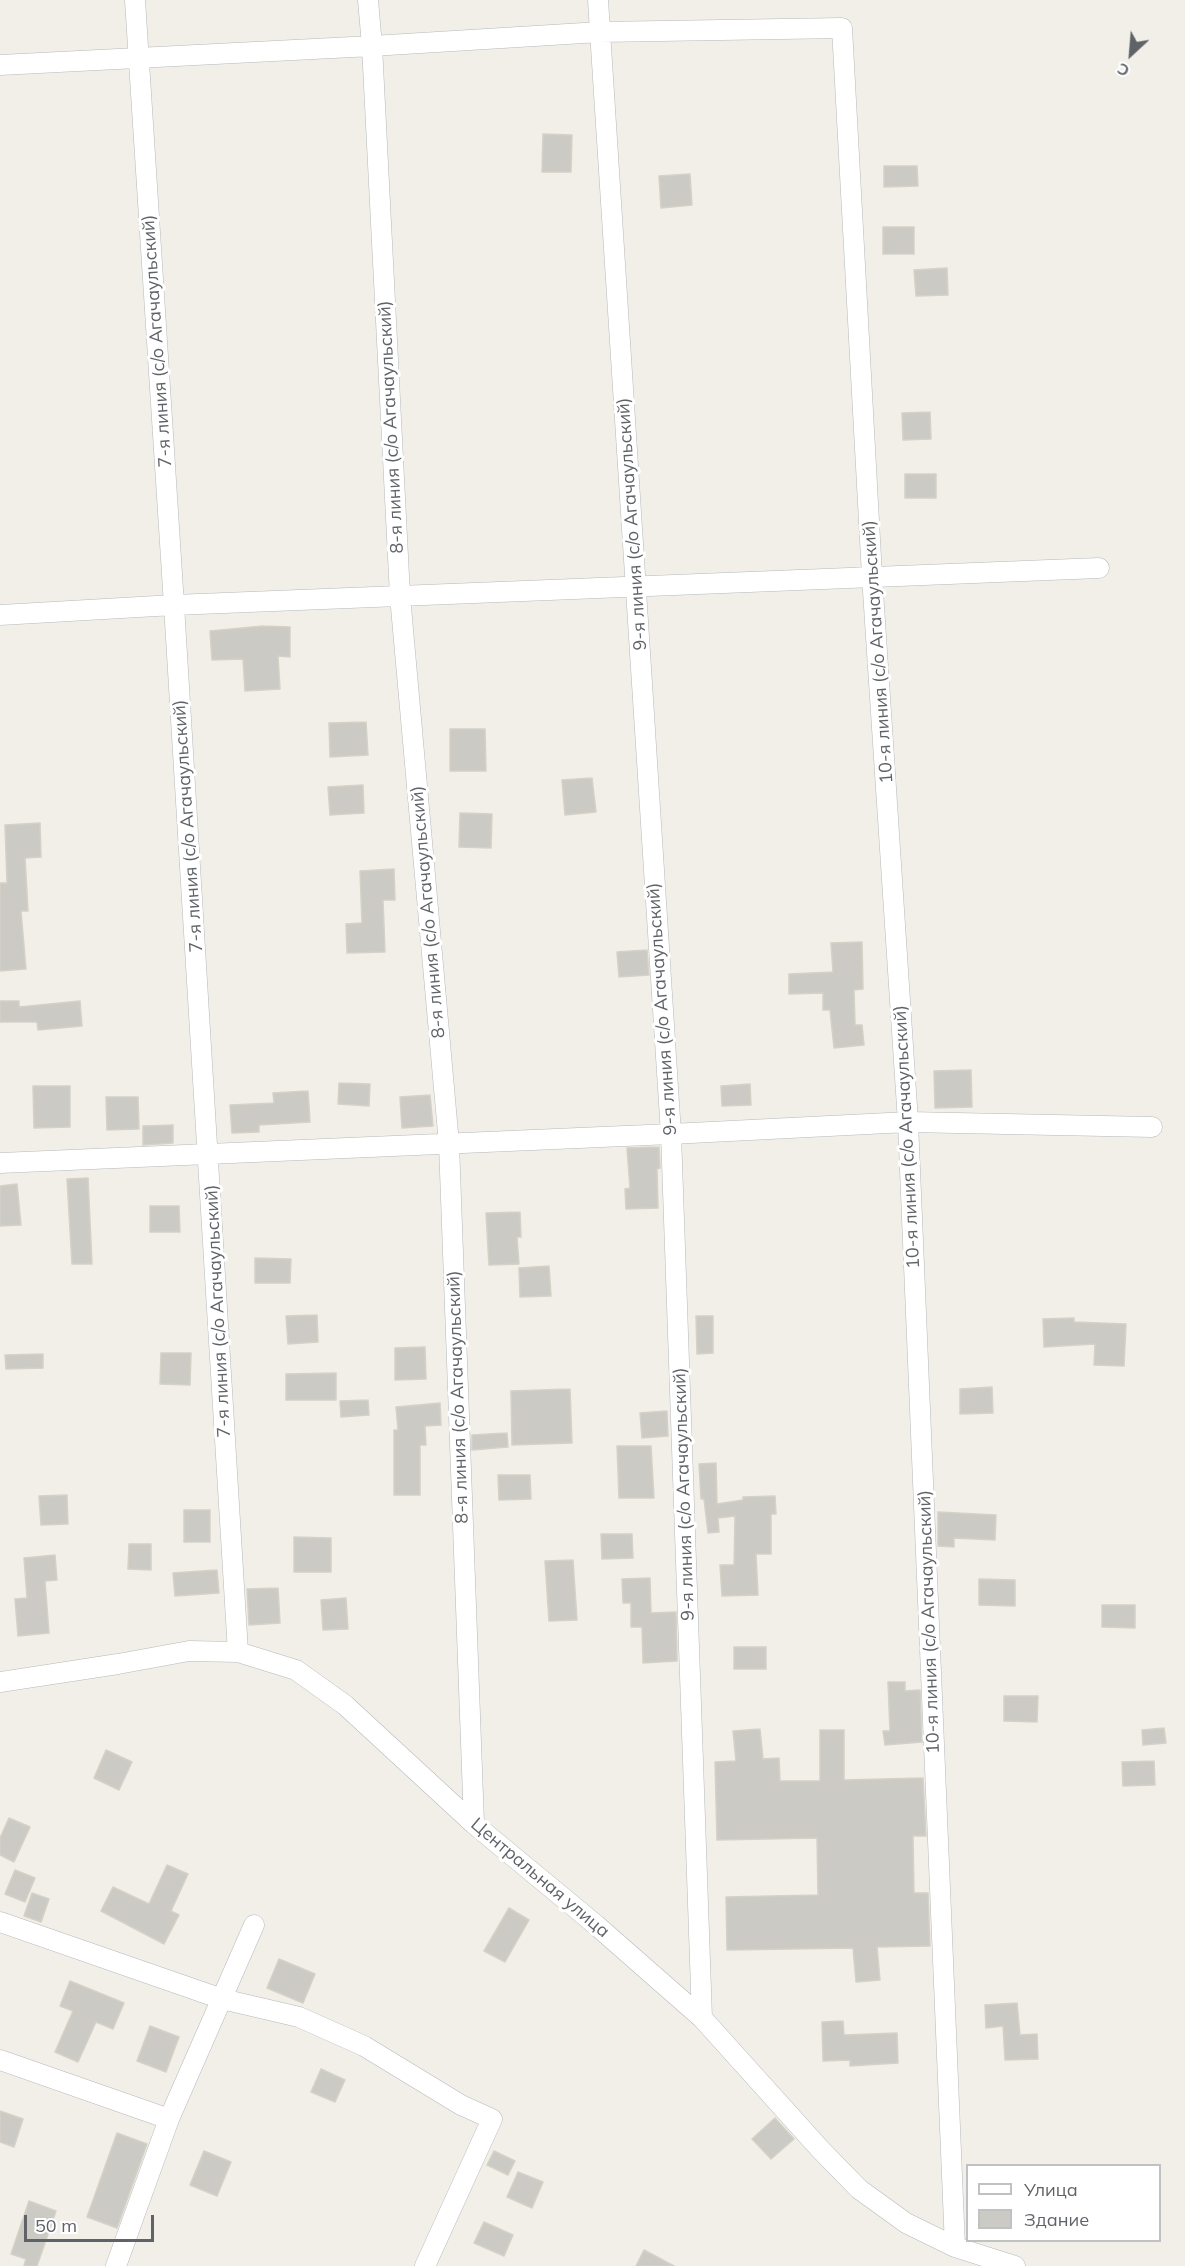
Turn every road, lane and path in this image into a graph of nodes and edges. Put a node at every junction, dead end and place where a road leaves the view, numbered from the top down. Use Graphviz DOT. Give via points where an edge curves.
graph roads {
  1 [pos="135,0"];
  2 [pos="368,0"];
  3 [pos="598,0"];
  4 [pos="600,32"];
  5 [pos="372,46"];
  6 [pos="137,59"];
  7 [pos="0,65"];
  8 [pos="1099,568"];
  9 [pos="872,576"];
  10 [pos="636,586"];
  11 [pos="400,596"];
  12 [pos="174,605"];
  13 [pos="0,615"];
  14 [pos="908,1122"];
  15 [pos="1152,1127"];
  16 [pos="671,1134"];
  17 [pos="448,1144"];
  18 [pos="208,1152"];
  19 [pos="0,1163"];
  20 [pos="238,1652"];
  21 [pos="0,1682"];
  22 [pos="474,1824"];
  23 [pos="0,1922"];
  24 [pos="254,1925"];
  25 [pos="222,1999"];
  26 [pos="702,2018"];
  27 [pos="0,2060"];
  28 [pos="169,2119"];
  29 [pos="955,2247"];
  30 [pos="116,2266"];
  31 [pos="425,2266"];
  32 [pos="1015,2266"];
  1 -- 6 [label="street, 7-я линия (с/о Агачаульский)"];
  2 -- 5 [label="street, 8-я линия (с/о Агачаульский)"];
  3 -- 4 [label="street, 9-я линия (с/о Агачаульский)"];
  4 -- 5 [label="street"];
  4 -- 9 [label="street, 10-я линия (с/о Агачаульский)" via="842,28"];
  4 -- 10 [label="street, 9-я линия (с/о Агачаульский)"];
  5 -- 6 [label="street"];
  5 -- 11 [label="street, 8-я линия (с/о Агачаульский)"];
  6 -- 7 [label="street"];
  6 -- 12 [label="street, 7-я линия (с/о Агачаульский)"];
  8 -- 9 [label="street"];
  9 -- 10 [label="street"];
  9 -- 14 [label="street, 10-я линия (с/о Агачаульский)"];
  10 -- 11 [label="street"];
  10 -- 16 [label="street, 9-я линия (с/о Агачаульский)"];
  11 -- 12 [label="street"];
  11 -- 17 [label="street, 8-я линия (с/о Агачаульский)"];
  12 -- 13 [label="street"];
  12 -- 18 [label="street, 7-я линия (с/о Агачаульский)"];
  14 -- 15 [label="street"];
  14 -- 16 [label="street"];
  14 -- 29 [label="street, 10-я линия (с/о Агачаульский)"];
  16 -- 17 [label="street"];
  16 -- 26 [label="street, 9-я линия (с/о Агачаульский)"];
  17 -- 18 [label="street"];
  17 -- 22 [label="street, 8-я линия (с/о Агачаульский)"];
  18 -- 19 [label="street"];
  18 -- 20 [label="street, 7-я линия (с/о Агачаульский)"];
  20 -- 21 [label="street, Центральная улица" via="189,1651"];
  20 -- 22 [label="street, Центральная улица" via="296,1670 345,1706"];
  22 -- 26 [label="street, Центральная улица"];
  23 -- 25 [label="street"];
  24 -- 25 [label="street"];
  25 -- 28 [label="street"];
  25 -- 31 [label="street" via="299,2017 364,2046 460,2105 492,2119"];
  26 -- 29 [label="street, Центральная улица" via="859,2189 906,2223"];
  27 -- 28 [label="street"];
  28 -- 30 [label="street"];
  29 -- 32 [label="street, Центральная улица"];
}
